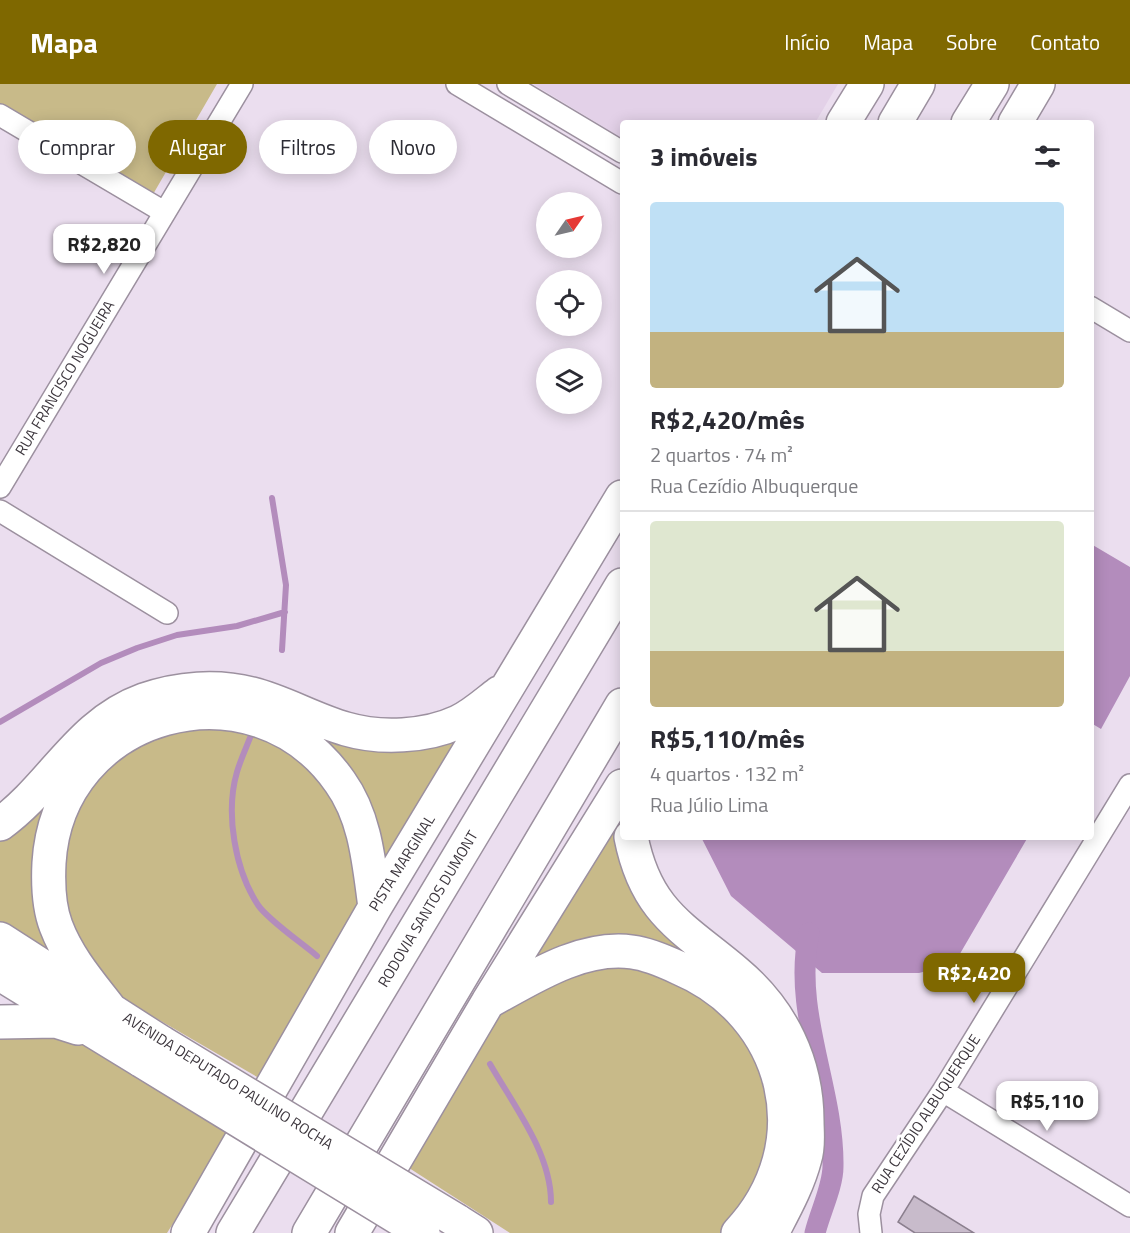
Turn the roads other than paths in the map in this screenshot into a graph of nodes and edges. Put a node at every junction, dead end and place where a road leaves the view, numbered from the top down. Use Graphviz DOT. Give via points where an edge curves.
graph roads {
  1 [pos="242,84"];
  2 [pos="457,84"];
  3 [pos="508,84"];
  4 [pos="867,84"];
  5 [pos="918,84"];
  6 [pos="992,84"];
  7 [pos="1038,84"];
  8 [pos="0,115"];
  9 [pos="845,120"];
  10 [pos="897,120"];
  11 [pos="970,120"];
  12 [pos="1017,120"];
  13 [pos="620,151"];
  14 [pos="620,182"];
  15 [pos="164,212"];
  16 [pos="1094,310"];
  17 [pos="1130,332"];
  18 [pos="0,487"];
  19 [pos="620,500"];
  20 [pos="0,511"];
  21 [pos="620,588"];
  22 [pos="167,613"];
  23 [pos="513,683"];
  24 [pos="620,708"];
  25 [pos="1130,785"];
  26 [pos="620,789"];
  27 [pos="0,824"];
  28 [pos="632,840"];
  29 [pos="375,907"];
  30 [pos="0,939"];
  31 [pos="0,974"];
  32 [pos="488,1002"];
  33 [pos="0,1022"];
  34 [pos="105,1022"];
  35 [pos="152,1052"];
  36 [pos="943,1091"];
  37 [pos="1130,1206"];
  38 [pos="466,1227"];
  39 [pos="188,1233"];
  40 [pos="233,1233"];
  41 [pos="309,1233"];
  42 [pos="352,1233"];
  43 [pos="423,1233"];
  44 [pos="738,1233"];
  45 [pos="772,1233"];
  46 [pos="871,1233"];
  1 -- 15 [label="street, RUA FRANCISCO NOGUEIRA"];
  2 -- 14 [label="street"];
  3 -- 13 [label="street"];
  4 -- 9 [label="main road"];
  5 -- 10 [label="main road"];
  6 -- 11 [label="main road"];
  7 -- 12 [label="main road"];
  8 -- 15 [label="street"];
  15 -- 18 [label="street, RUA FRANCISCO NOGUEIRA"];
  16 -- 17 [label="street"];
  19 -- 23 [label="main road, PISTA MARGINAL"];
  20 -- 22 [label="street"];
  21 -- 40 [label="main road, RODOVIA SANTOS DUMONT"];
  23 -- 27 [label="main road" via="459,722 429,732 399,734 346,730 252,694 198,689 160,695 133,704 98,726"];
  23 -- 29 [label="main road, PISTA MARGINAL"];
  24 -- 41 [label="main road"];
  25 -- 36 [label="street, RUA CEZÍDIO ALBUQUERQUE"];
  26 -- 32 [label="main road"];
  28 -- 45 [label="main road" via="643,881 659,906 683,932 762,996 782,1023 794,1049 805,1090 806,1156 795,1190"];
  29 -- 34 [label="main road" via="366,844 355,809 341,782 299,739 257,720 222,712 193,712 140,726 103,752 74,783 61,808 50,850 48,872 55,925"];
  29 -- 39 [label="main road, PISTA MARGINAL"];
  30 -- 34 [label="main road, AVENIDA DEPUTADO PAULINO ROCHA"];
  31 -- 34 [label="main road, AVENIDA DEPUTADO PAULINO ROCHA"];
  32 -- 42 [label="main road"];
  32 -- 44 [label="main road" via="564,963 618,952 662,960 698,976 723,993 760,1036 772,1057 786,1122 777,1170 764,1198"];
  33 -- 34 [label="main road"];
  34 -- 35 [label="main road, AVENIDA DEPUTADO PAULINO ROCHA"];
  35 -- 38 [label="main road, AVENIDA DEPUTADO PAULINO ROCHA, bridge"];
  35 -- 43 [label="main road, AVENIDA DEPUTADO PAULINO ROCHA, bridge"];
  36 -- 37 [label="street"];
  36 -- 46 [label="street, RUA CEZÍDIO ALBUQUERQUE" via="873,1196 869,1214"];
}
